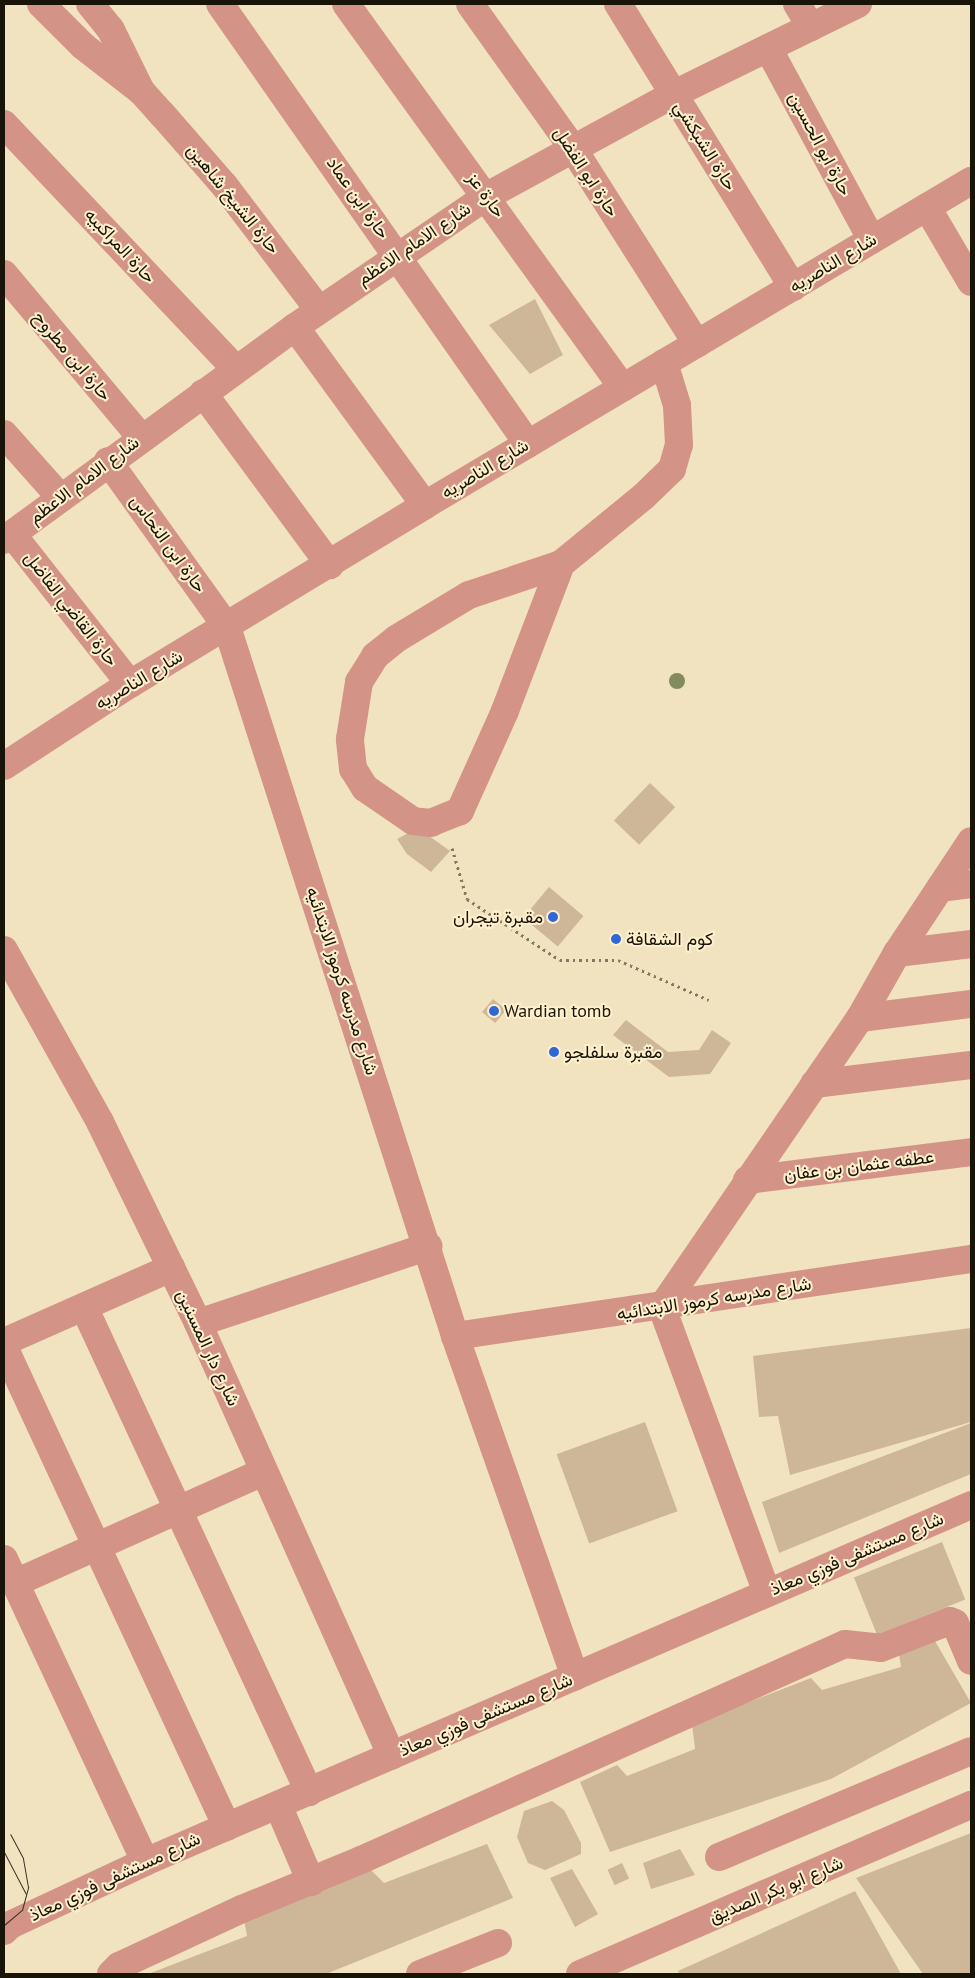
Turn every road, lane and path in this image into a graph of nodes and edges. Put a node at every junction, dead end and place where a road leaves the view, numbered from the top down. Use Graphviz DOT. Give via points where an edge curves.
graph roads {
  1 [pos="41,4"];
  2 [pos="90,4"];
  3 [pos="220,4"];
  4 [pos="346,4"];
  5 [pos="470,4"];
  6 [pos="618,4"];
  7 [pos="797,4"];
  8 [pos="858,4"];
  9 [pos="811,27"];
  10 [pos="768,48"];
  11 [pos="142,92"];
  12 [pos="674,94"];
  13 [pos="4,124"];
  14 [pos="572,148"];
  15 [pos="971,181"];
  16 [pos="487,196"];
  17 [pos="927,207"];
  18 [pos="872,240"];
  19 [pos="398,254"];
  20 [pos="4,274"];
  21 [pos="971,282"];
  22 [pos="793,287"];
  23 [pos="319,310"];
  24 [pos="295,327"];
  25 [pos="697,344"];
  26 [pos="664,363"];
  27 [pos="236,369"];
  28 [pos="623,388"];
  29 [pos="203,393"];
  30 [pos="4,434"];
  31 [pos="141,438"];
  32 [pos="528,444"];
  33 [pos="108,461"];
  34 [pos="60,497"];
  35 [pos="425,505"];
  36 [pos="8,537"];
  37 [pos="561,564"];
  38 [pos="330,565"];
  39 [pos="227,627"];
  40 [pos="130,684"];
  41 [pos="4,766"];
  42 [pos="431,823"];
  43 [pos="971,841"];
  44 [pos="971,884"];
  45 [pos="940,888"];
  46 [pos="971,944"];
  47 [pos="4,950"];
  48 [pos="897,953"];
  49 [pos="709,1000"];
  50 [pos="971,1004"];
  51 [pos="860,1018"];
  52 [pos="971,1065"];
  53 [pos="814,1084"];
  54 [pos="971,1152"];
  55 [pos="746,1180"];
  56 [pos="429,1246"];
  57 [pos="971,1259"];
  58 [pos="171,1268"];
  59 [pos="84,1307"];
  60 [pos="662,1307"];
  61 [pos="198,1322"];
  62 [pos="455,1336"];
  63 [pos="4,1342"];
  64 [pos="4,1347"];
  65 [pos="264,1472"];
  66 [pos="971,1506"];
  67 [pos="178,1510"];
  68 [pos="96,1546"];
  69 [pos="9,1571"];
  70 [pos="767,1593"];
  71 [pos="971,1662"];
  72 [pos="575,1677"];
  73 [pos="971,1751"];
  74 [pos="392,1756"];
  75 [pos="309,1792"];
  76 [pos="278,1805"];
  77 [pos="971,1805"];
  78 [pos="226,1827"];
  79 [pos="719,1857"];
  80 [pos="145,1862"];
  81 [pos="311,1882"];
  82 [pos="4,1931"];
  83 [pos="498,1943"];
  84 [pos="111,1974"];
  85 [pos="420,1974"];
  86 [pos="580,1974"];
  1 -- 11 [label="street, حارة الشيخ شاهين" via="83,46"];
  2 -- 11 [label="street, حارة الشيخ شاهين" via="111,30"];
  3 -- 19 [label="street, حارة ابن عماد"];
  4 -- 16 [label="street, حارة عز"];
  5 -- 14 [label="street, حارة ابو الفضل"];
  6 -- 12 [label="street, حارة الشبكشي"];
  7 -- 9 [label="street"];
  8 -- 9 [label="street, شارع الامام الاعظم"];
  9 -- 10 [label="street, شارع الامام الاعظم"];
  10 -- 12 [label="street, شارع الامام الاعظم"];
  10 -- 18 [label="street, حارة ابو الحسين"];
  11 -- 23 [label="street, حارة الشيخ شاهين" via="224,185"];
  12 -- 14 [label="street, شارع الامام الاعظم"];
  12 -- 22 [label="street, حارة الشبكشي"];
  13 -- 27 [label="street, حارة المراكبيه"];
  14 -- 16 [label="street, شارع الامام الاعظم"];
  14 -- 25 [label="street, حارة ابو الفضل"];
  15 -- 17 [label="street, شارع الناصريه"];
  16 -- 19 [label="street, شارع الامام الاعظم"];
  16 -- 28 [label="street, حارة عز"];
  17 -- 18 [label="street, شارع الناصريه"];
  17 -- 21 [label="street"];
  18 -- 22 [label="street, شارع الناصريه"];
  19 -- 23 [label="street, شارع الامام الاعظم"];
  19 -- 32 [label="street, حارة ابن عماد"];
  20 -- 31 [label="street, حارة ابن مطروح"];
  22 -- 25 [label="street, شارع الناصريه"];
  23 -- 24 [label="street, شارع الامام الاعظم"];
  24 -- 27 [label="street, شارع الامام الاعظم"];
  24 -- 35 [label="street"];
  25 -- 26 [label="street, شارع الناصريه"];
  26 -- 28 [label="street, شارع الناصريه"];
  26 -- 37 [label="street" via="676,405 680,445 672,468 644,496"];
  27 -- 29 [label="street, شارع الامام الاعظم"];
  28 -- 32 [label="street, شارع الناصريه"];
  29 -- 31 [label="street, شارع الامام الاعظم"];
  29 -- 38 [label="street"];
  30 -- 34 [label="street"];
  31 -- 33 [label="street, شارع الامام الاعظم"];
  32 -- 35 [label="street, شارع الناصريه"];
  33 -- 34 [label="street, شارع الامام الاعظم"];
  33 -- 39 [label="street, حارة ابن النحاس"];
  34 -- 36 [label="street, شارع الامام الاعظم"];
  35 -- 38 [label="street, شارع الناصريه"];
  36 -- 40 [label="street, حارة القاضي الفاضل"];
  37 -- 42 [label="street" via="469,795 460,811"];
  37 -- 42 [label="street" via="469,595 396,639 375,656 359,682 350,739 353,769 364,788 413,821"];
  38 -- 39 [label="street, شارع الناصريه"];
  39 -- 40 [label="street, شارع الناصريه"];
  39 -- 56 [label="street, شارع مدرسه كرموز الابتدائيه"];
  40 -- 41 [label="street, شارع الناصريه"];
  42 -- 49 [label="path" via="452,849 467,899 560,960 618,960"];
  43 -- 45 [label="street"];
  44 -- 45 [label="street"];
  45 -- 48 [label="street"];
  46 -- 48 [label="street"];
  47 -- 58 [label="street, شارع دار المسنين" via="100,1122"];
  48 -- 51 [label="street"];
  50 -- 51 [label="street"];
  51 -- 53 [label="street"];
  52 -- 53 [label="street"];
  53 -- 55 [label="street"];
  54 -- 55 [label="street, عطفه عثمان بن عفان"];
  55 -- 60 [label="street"];
  56 -- 61 [label="street"];
  56 -- 62 [label="street, شارع مدرسه كرموز الابتدائيه"];
  57 -- 60 [label="street, شارع مدرسه كرموز الابتدائيه"];
  58 -- 59 [label="street"];
  58 -- 61 [label="street, شارع دار المسنين"];
  59 -- 63 [label="street"];
  59 -- 67 [label="street"];
  60 -- 62 [label="street, شارع مدرسه كرموز الابتدائيه"];
  60 -- 70 [label="street"];
  61 -- 65 [label="street, شارع دار المسنين"];
  62 -- 72 [label="street, شارع مدرسه كرموز الابتدائيه"];
  64 -- 68 [label="street"];
  65 -- 67 [label="street"];
  65 -- 74 [label="street, شارع دار المسنين"];
  66 -- 70 [label="street, شارع مستشفى فوزي معاذ"];
  67 -- 68 [label="street"];
  67 -- 75 [label="street"];
  68 -- 69 [label="street"];
  68 -- 78 [label="street"];
  69 -- 80 [label="street"];
  70 -- 72 [label="street, شارع مستشفى فوزي معاذ"];
  71 -- 81 [label="street" via="955,1623 950,1621 881,1648 845,1644"];
  72 -- 74 [label="street, شارع مستشفى فوزي معاذ"];
  73 -- 79 [label="street"];
  74 -- 75 [label="street, شارع مستشفى فوزي معاذ"];
  75 -- 76 [label="street, شارع مستشفى فوزي معاذ"];
  76 -- 78 [label="street, شارع مستشفى فوزي معاذ"];
  76 -- 81 [label="street"];
  77 -- 86 [label="street, شارع ابو بكر الصديق"];
  78 -- 80 [label="street, شارع مستشفى فوزي معاذ"];
  80 -- 82 [label="street, شارع مستشفى فوزي معاذ" via="10,1925"];
  81 -- 84 [label="street" via="242,1909 119,1966"];
  83 -- 85 [label="street"];
}
